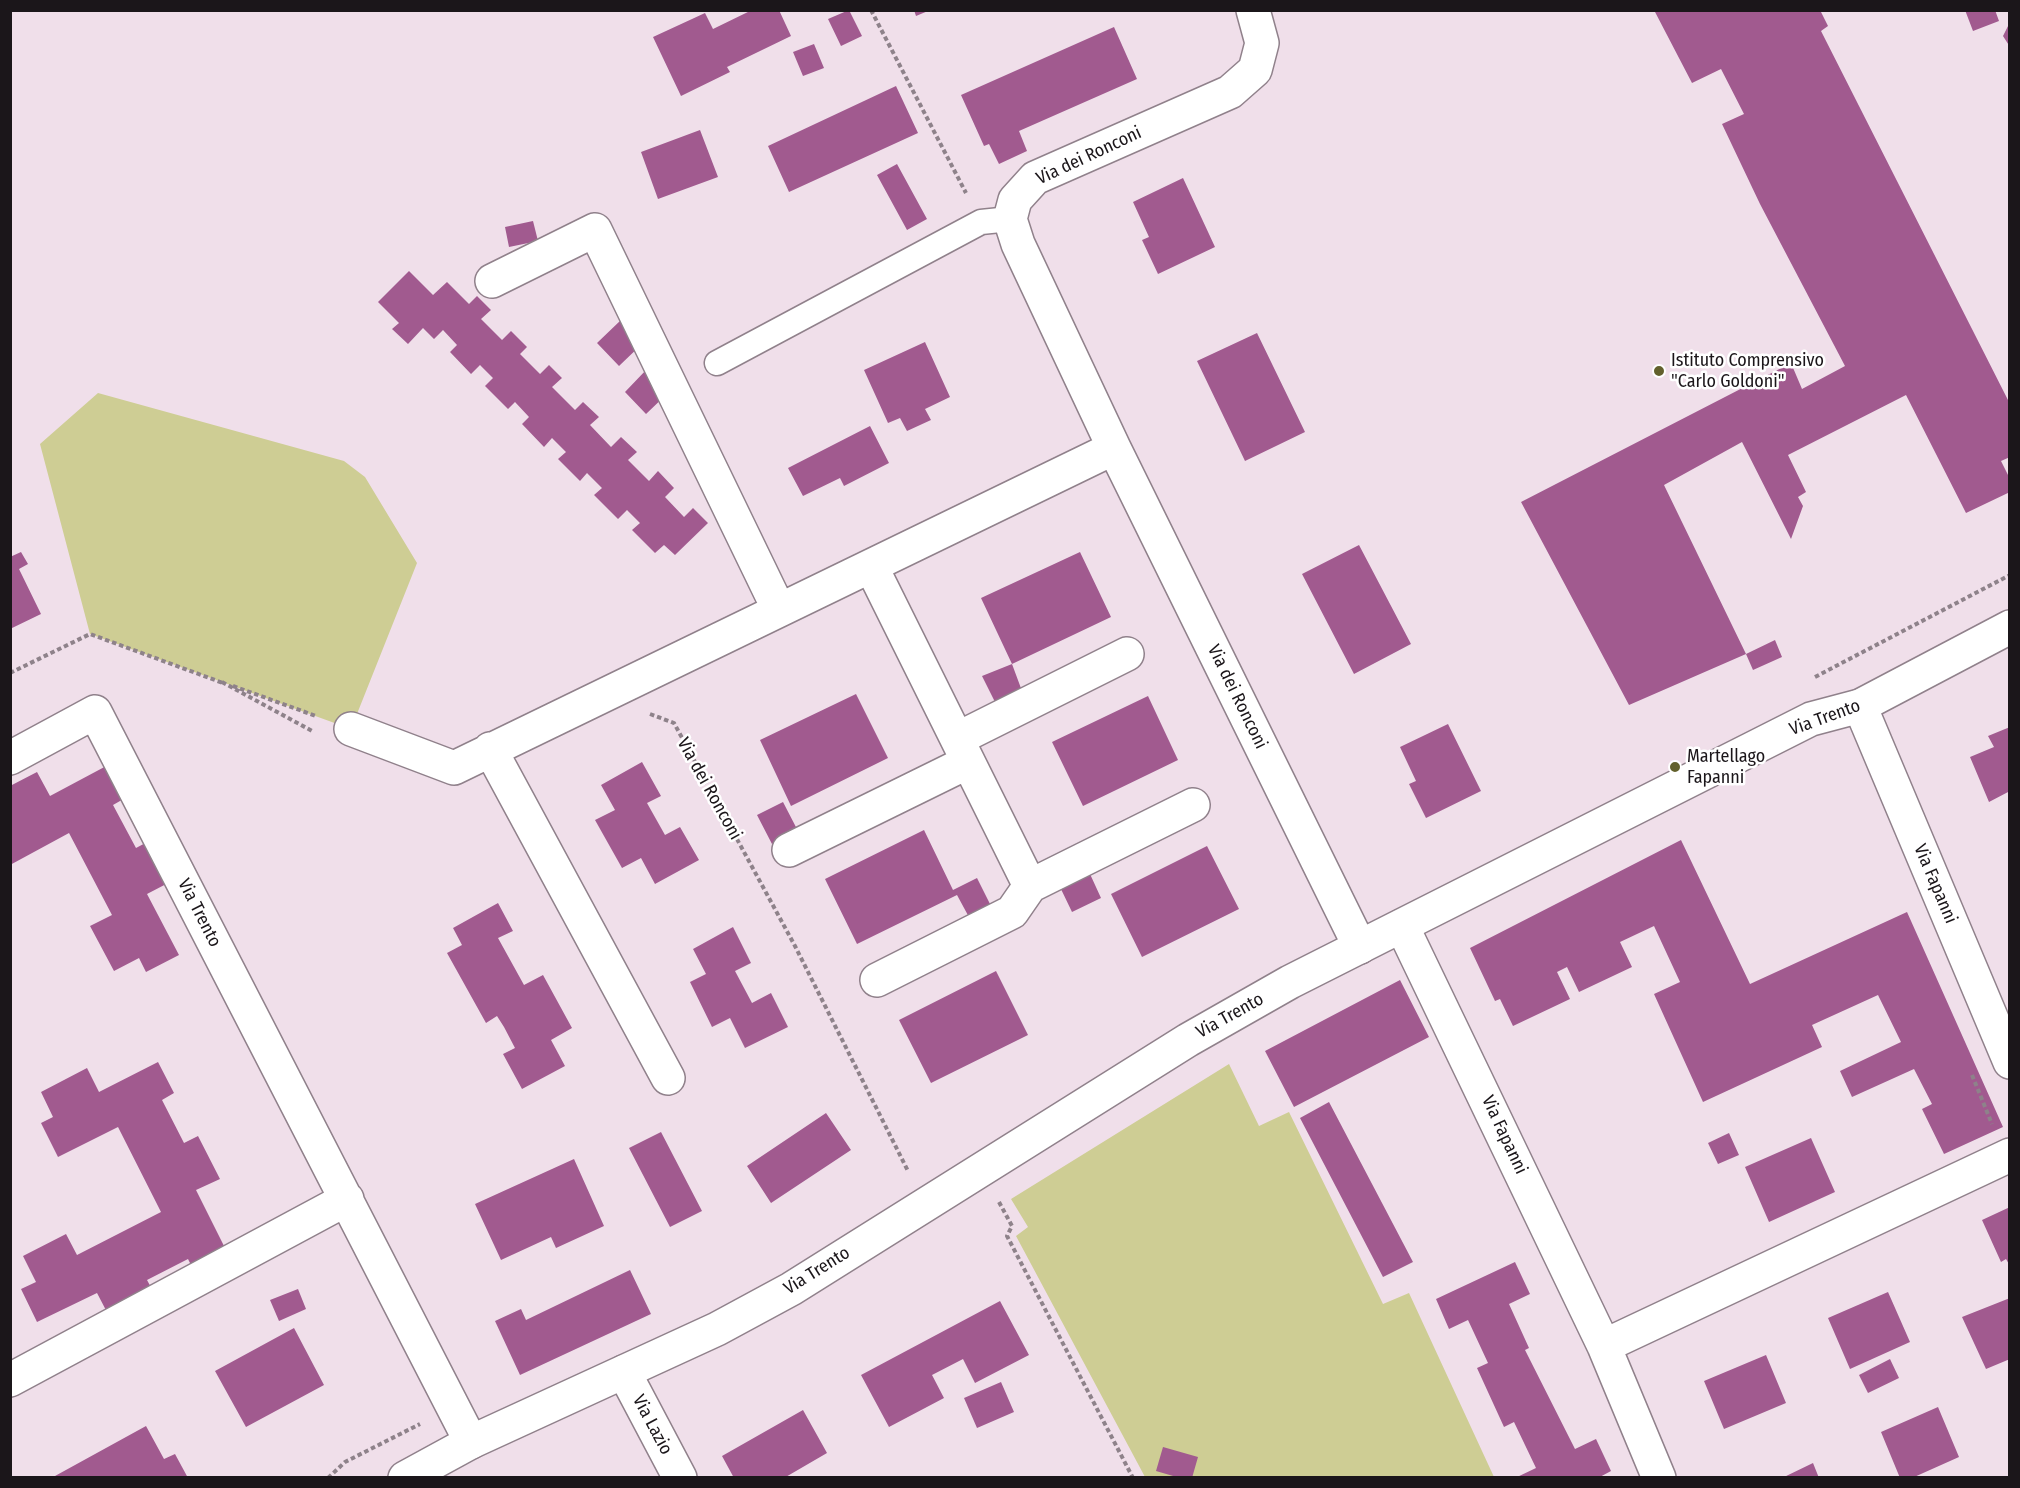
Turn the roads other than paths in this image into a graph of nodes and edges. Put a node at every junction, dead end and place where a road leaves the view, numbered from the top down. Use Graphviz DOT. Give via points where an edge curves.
graph roads {
  1 [pos="1253,10"];
  2 [pos="1010,219"];
  3 [pos="492,281"];
  4 [pos="717,363"];
  5 [pos="1114,448"];
  6 [pos="871,566"];
  7 [pos="779,610"];
  8 [pos="2010,627"];
  9 [pos="1127,654"];
  10 [pos="1860,706"];
  11 [pos="351,729"];
  12 [pos="490,749"];
  13 [pos="963,751"];
  14 [pos="10,758"];
  15 [pos="1193,805"];
  16 [pos="789,850"];
  17 [pos="1030,886"];
  18 [pos="1402,926"];
  19 [pos="1360,947"];
  20 [pos="877,980"];
  21 [pos="2010,1062"];
  22 [pos="668,1078"];
  23 [pos="2010,1155"];
  24 [pos="347,1199"];
  25 [pos="1604,1346"];
  26 [pos="624,1371"];
  27 [pos="10,1380"];
  28 [pos="471,1442"];
  29 [pos="405,1478"];
  30 [pos="680,1478"];
  31 [pos="1659,1478"];
  1 -- 2 [label="street, Via dei Ronconi" via="1262,43 1255,70 1230,92 1035,178 1016,200"];
  2 -- 4 [label="lane" via="981,222"];
  2 -- 5 [label="street, Via dei Ronconi" via="1018,244"];
  3 -- 7 [label="street" via="595,230"];
  5 -- 6 [label="street"];
  5 -- 19 [label="street, Via dei Ronconi"];
  6 -- 7 [label="street"];
  6 -- 13 [label="street"];
  7 -- 12 [label="street"];
  8 -- 10 [label="street, Via Trento"];
  9 -- 13 [label="street"];
  10 -- 18 [label="street, Via Trento" via="1811,719"];
  10 -- 21 [label="street, Via Fapanni"];
  11 -- 12 [label="street" via="454,768"];
  12 -- 22 [label="street"];
  13 -- 16 [label="street"];
  13 -- 17 [label="street"];
  14 -- 24 [label="street, Via Trento" via="95,712"];
  15 -- 17 [label="street"];
  17 -- 20 [label="street" via="1012,912"];
  18 -- 19 [label="street, Via Trento"];
  18 -- 25 [label="street, Via Fapanni"];
  19 -- 26 [label="street, Via Trento" via="1188,1040 791,1289 717,1329"];
  23 -- 25 [label="street"];
  24 -- 27 [label="street"];
  24 -- 28 [label="street, Via Trento"];
  25 -- 31 [label="street, Via Fapanni"];
  26 -- 28 [label="street, Via Trento"];
  26 -- 30 [label="street, Via Lazio"];
  28 -- 29 [label="street, Via Trento"];
}
